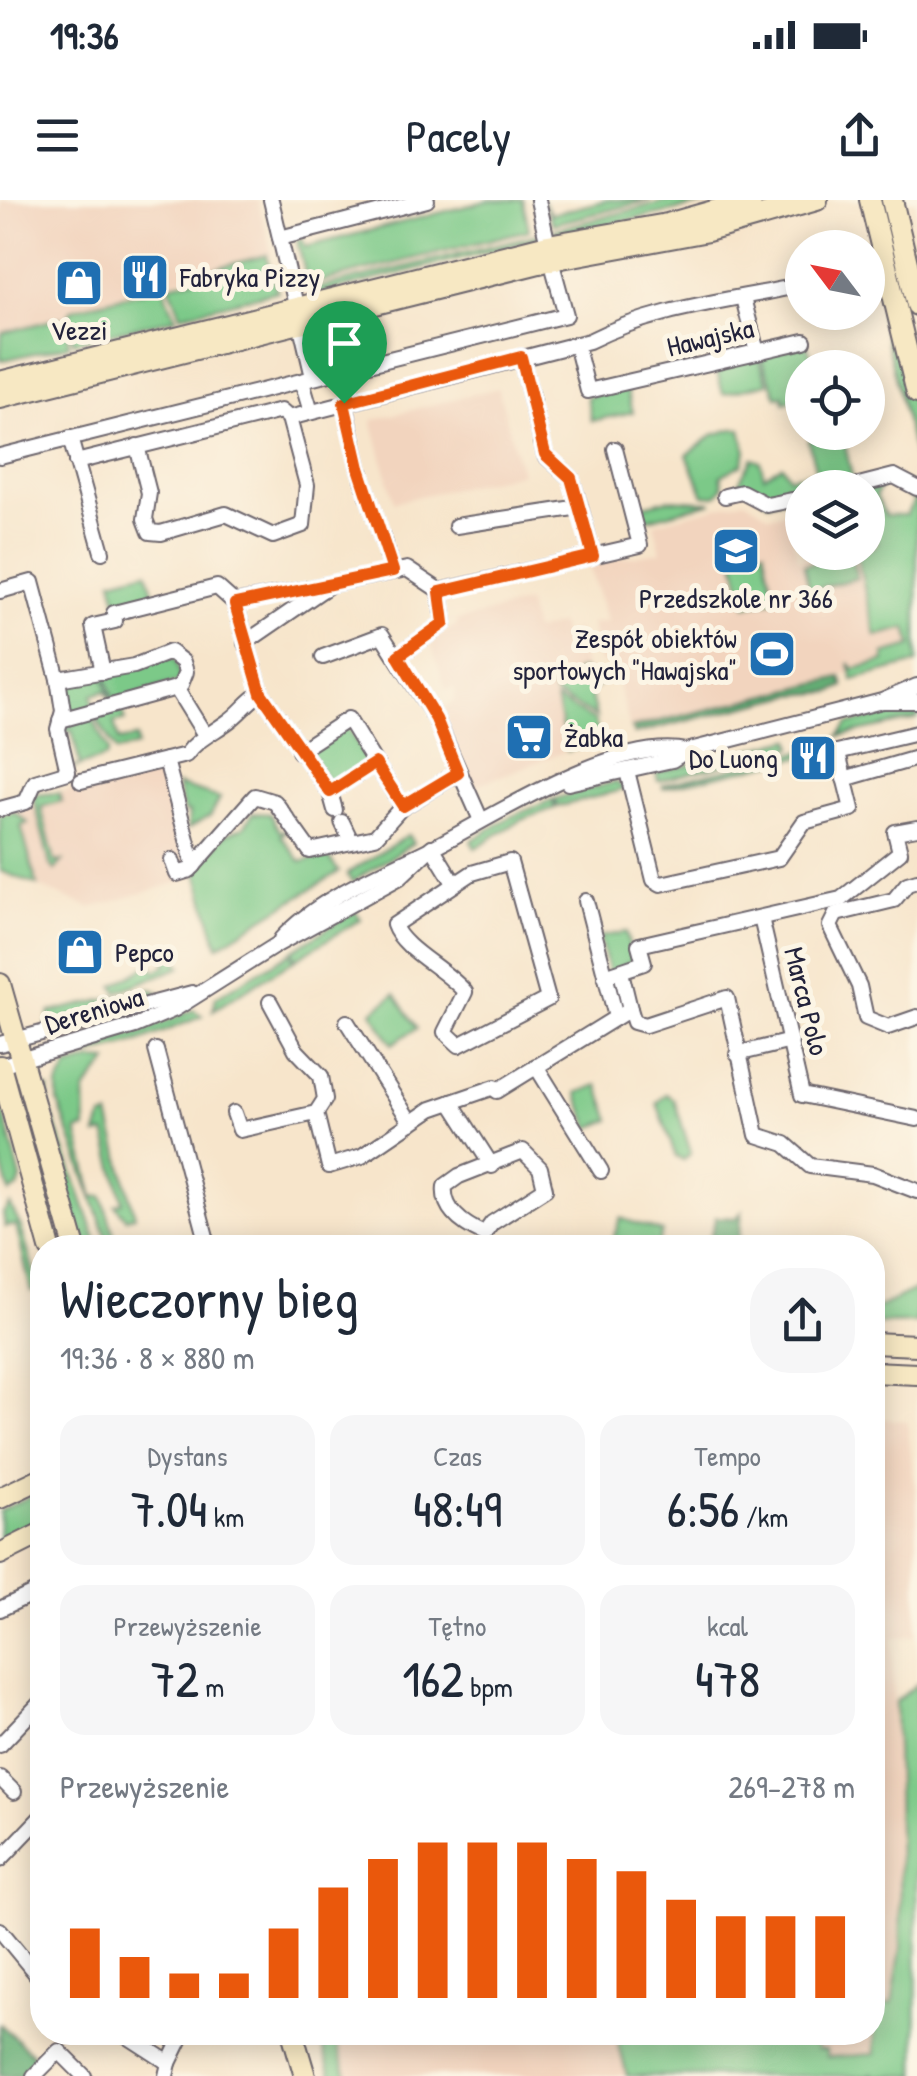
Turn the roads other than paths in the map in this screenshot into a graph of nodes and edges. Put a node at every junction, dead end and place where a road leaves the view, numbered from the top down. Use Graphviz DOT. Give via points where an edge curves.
graph roads {
  1 [pos="271,200"];
  2 [pos="427,200"];
  3 [pos="538,200"];
  4 [pos="752,200"];
  5 [pos="817,200"];
  6 [pos="870,200"];
  7 [pos="892,200"];
  8 [pos="280,238"];
  9 [pos="550,253"];
  10 [pos="785,289"];
  11 [pos="743,298"];
  12 [pos="917,305"];
  13 [pos="298,316"];
  14 [pos="804,341"];
  15 [pos="576,344"];
  16 [pos="757,352"];
  17 [pos="521,357"];
  18 [pos="308,379"];
  19 [pos="0,382"];
  20 [pos="917,393"];
  21 [pos="0,398"];
  22 [pos="344,403"];
  23 [pos="310,412"];
  24 [pos="289,418"];
  25 [pos="70,438"];
  26 [pos="137,446"];
  27 [pos="615,449"];
  28 [pos="0,456"];
  29 [pos="76,462"];
  30 [pos="885,478"];
  31 [pos="917,488"];
  32 [pos="725,496"];
  33 [pos="785,502"];
  34 [pos="580,507"];
  35 [pos="456,526"];
  36 [pos="102,552"];
  37 [pos="593,556"];
  38 [pos="393,571"];
  39 [pos="328,586"];
  40 [pos="0,591"];
  41 [pos="440,592"];
  42 [pos="235,604"];
  43 [pos="245,643"];
  44 [pos="398,656"];
  45 [pos="323,657"];
  46 [pos="103,672"];
  47 [pos="58,679"];
  48 [pos="917,686"];
  49 [pos="176,688"];
  50 [pos="256,696"];
  51 [pos="882,701"];
  52 [pos="917,701"];
  53 [pos="60,720"];
  54 [pos="917,732"];
  55 [pos="206,735"];
  56 [pos="299,751"];
  57 [pos="686,751"];
  58 [pos="917,758"];
  59 [pos="166,760"];
  60 [pos="375,763"];
  61 [pos="627,772"];
  62 [pos="458,773"];
  63 [pos="844,778"];
  64 [pos="81,781"];
  65 [pos="556,784"];
  66 [pos="330,792"];
  67 [pos="403,806"];
  68 [pos="0,809"];
  69 [pos="480,818"];
  70 [pos="917,828"];
  71 [pos="351,841"];
  72 [pos="432,848"];
  73 [pos="172,860"];
  74 [pos="194,866"];
  75 [pos="917,881"];
  76 [pos="454,883"];
  77 [pos="586,901"];
  78 [pos="762,922"];
  79 [pos="613,974"];
  80 [pos="0,984"];
  81 [pos="270,1002"];
  82 [pos="623,1013"];
  83 [pos="917,1017"];
  84 [pos="347,1022"];
  85 [pos="791,1041"];
  86 [pos="12,1047"];
  87 [pos="156,1050"];
  88 [pos="737,1054"];
  89 [pos="0,1066"];
  90 [pos="536,1066"];
  91 [pos="451,1102"];
  92 [pos="234,1113"];
  93 [pos="316,1113"];
  94 [pos="917,1119"];
  95 [pos="411,1123"];
  96 [pos="492,1166"];
  97 [pos="601,1171"];
  98 [pos="917,1191"];
  99 [pos="46,1235"];
  100 [pos="71,1235"];
  101 [pos="206,1235"];
  102 [pos="477,1235"];
  103 [pos="487,1235"];
  104 [pos="885,1344"];
  105 [pos="917,1346"];
  106 [pos="885,1373"];
  107 [pos="917,1374"];
  108 [pos="30,1484"];
  109 [pos="0,1498"];
  110 [pos="30,1539"];
  111 [pos="0,1554"];
  112 [pos="30,1595"];
  113 [pos="0,1610"];
  114 [pos="30,1713"];
  115 [pos="2,1740"];
  116 [pos="0,1778"];
  117 [pos="14,1792"];
  118 [pos="30,1829"];
  119 [pos="0,1860"];
  120 [pos="0,1930"];
  121 [pos="30,1966"];
  122 [pos="138,2045"];
  123 [pos="178,2045"];
  124 [pos="282,2045"];
  125 [pos="296,2045"];
  126 [pos="168,2069"];
  127 [pos="34,2076"];
  128 [pos="84,2076"];
  129 [pos="290,2076"];
  130 [pos="305,2076"];
  1 -- 8 [label="street"];
  2 -- 8 [label="street"];
  3 -- 9 [label="street"];
  4 -- 9 [label="main road"];
  5 -- 9 [label="main road" via="683,237"];
  6 -- 20 [label="main road"];
  7 -- 12 [label="main road"];
  8 -- 13 [label="street"];
  9 -- 13 [label="main road"];
  9 -- 18 [label="street" via="566,315"];
  10 -- 11 [label="street"];
  11 -- 15 [label="street" via="613,327"];
  11 -- 16 [label="street"];
  13 -- 18 [label="street"];
  13 -- 19 [label="main road"];
  13 -- 21 [label="main road"];
  14 -- 16 [label="street, Hawajska"];
  15 -- 16 [label="street, Hawajska" via="588,392"];
  15 -- 17 [label="street"];
  17 -- 22 [label="street"];
  17 -- 34 [label="street" via="545,454 571,478"];
  18 -- 23 [label="street"];
  18 -- 25 [label="street"];
  22 -- 23 [label="street"];
  22 -- 38 [label="street"];
  23 -- 24 [label="street"];
  24 -- 26 [label="street" via="280,411"];
  24 -- 26 [label="street" via="306,485 305,518 301,528 272,536 226,514 150,532"];
  25 -- 28 [label="street"];
  25 -- 29 [label="street"];
  26 -- 29 [label="street"];
  27 -- 37 [label="street" via="640,545"];
  29 -- 36 [label="street"];
  30 -- 31 [label="street"];
  32 -- 33 [label="street" via="742,492 768,505"];
  34 -- 35 [label="street"];
  34 -- 37 [label="street"];
  37 -- 41 [label="street"];
  38 -- 39 [label="street"];
  38 -- 41 [label="street" via="407,569"];
  39 -- 42 [label="street"];
  39 -- 43 [label="street"];
  40 -- 47 [label="street" via="32,582"];
  41 -- 44 [label="street" via="444,623"];
  42 -- 43 [label="street"];
  42 -- 46 [label="street" via="217,587 117,612 115,621 94,626"];
  43 -- 50 [label="street"];
  44 -- 45 [label="street" via="382,635"];
  44 -- 62 [label="street" via="436,719"];
  46 -- 47 [label="street"];
  46 -- 49 [label="street" via="170,652 186,672"];
  47 -- 53 [label="street"];
  48 -- 51 [label="street, Dereniowa"];
  49 -- 53 [label="street"];
  49 -- 55 [label="street"];
  50 -- 55 [label="street"];
  50 -- 56 [label="street"];
  51 -- 52 [label="street, Dereniowa"];
  51 -- 57 [label="street, Dereniowa"];
  53 -- 68 [label="street" via="68,772 35,782 26,802"];
  54 -- 63 [label="street" via="838,754"];
  55 -- 59 [label="street" via="186,755"];
  56 -- 60 [label="street" via="348,720"];
  56 -- 66 [label="street"];
  57 -- 61 [label="street, Dereniowa"];
  57 -- 65 [label="street, Dereniowa" via="648,753"];
  58 -- 63 [label="street"];
  59 -- 64 [label="street"];
  59 -- 74 [label="street"];
  60 -- 66 [label="street"];
  60 -- 67 [label="street"];
  61 -- 63 [label="street" via="654,880 661,884 780,857 804,822 852,809"];
  61 -- 65 [label="street, Dereniowa"];
  62 -- 67 [label="street"];
  62 -- 69 [label="street"];
  65 -- 69 [label="street, Dereniowa"];
  66 -- 71 [label="street"];
  67 -- 71 [label="street" via="375,837"];
  69 -- 72 [label="street, Dereniowa"];
  70 -- 79 [label="street" via="896,832 900,852 843,898 640,944 644,963"];
  71 -- 74 [label="street" via="306,850 276,802 254,796"];
  72 -- 76 [label="street"];
  72 -- 86 [label="street, Dereniowa" via="400,877 151,1020"];
  73 -- 74 [label="street" via="176,874"];
  75 -- 83 [label="street" via="894,900 836,914 830,926 859,986 866,1018 888,1027"];
  76 -- 76 [label="street" via="510,862 548,998 462,1044 446,1032 465,992 440,965 408,946 394,925"];
  77 -- 79 [label="street"];
  78 -- 85 [label="street, Marca Polo"];
  79 -- 82 [label="street"];
  80 -- 86 [label="main road"];
  81 -- 93 [label="street" via="296,1050 323,1081 325,1100"];
  82 -- 88 [label="street" via="645,1026 727,998"];
  82 -- 90 [label="street"];
  84 -- 95 [label="street"];
  85 -- 88 [label="street"];
  85 -- 94 [label="street, Marca Polo" via="802,1095"];
  86 -- 89 [label="street, Dereniowa"];
  86 -- 100 [label="main road"];
  87 -- 101 [label="street"];
  88 -- 98 [label="street" via="757,1135 785,1144 808,1165 873,1174"];
  89 -- 99 [label="main road"];
  90 -- 91 [label="street" via="497,1091"];
  90 -- 97 [label="street"];
  91 -- 95 [label="street"];
  91 -- 96 [label="street"];
  92 -- 93 [label="street" via="240,1130"];
  93 -- 95 [label="street" via="329,1166 362,1156"];
  96 -- 102 [label="street" via="459,1176 443,1190 460,1221"];
  96 -- 103 [label="street" via="526,1152 545,1184 492,1223"];
  104 -- 105 [label="main road"];
  106 -- 107 [label="main road"];
  108 -- 109 [label="main road"];
  110 -- 111 [label="main road"];
  112 -- 113 [label="street"];
  114 -- 115 [label="street"];
  116 -- 117 [label="street"];
  118 -- 119 [label="street"];
  120 -- 121 [label="street"];
  122 -- 126 [label="street"];
  123 -- 126 [label="street"];
  124 -- 129 [label="main road"];
  125 -- 130 [label="main road"];
  127 -- 128 [label="street" via="59,2051"];
}
